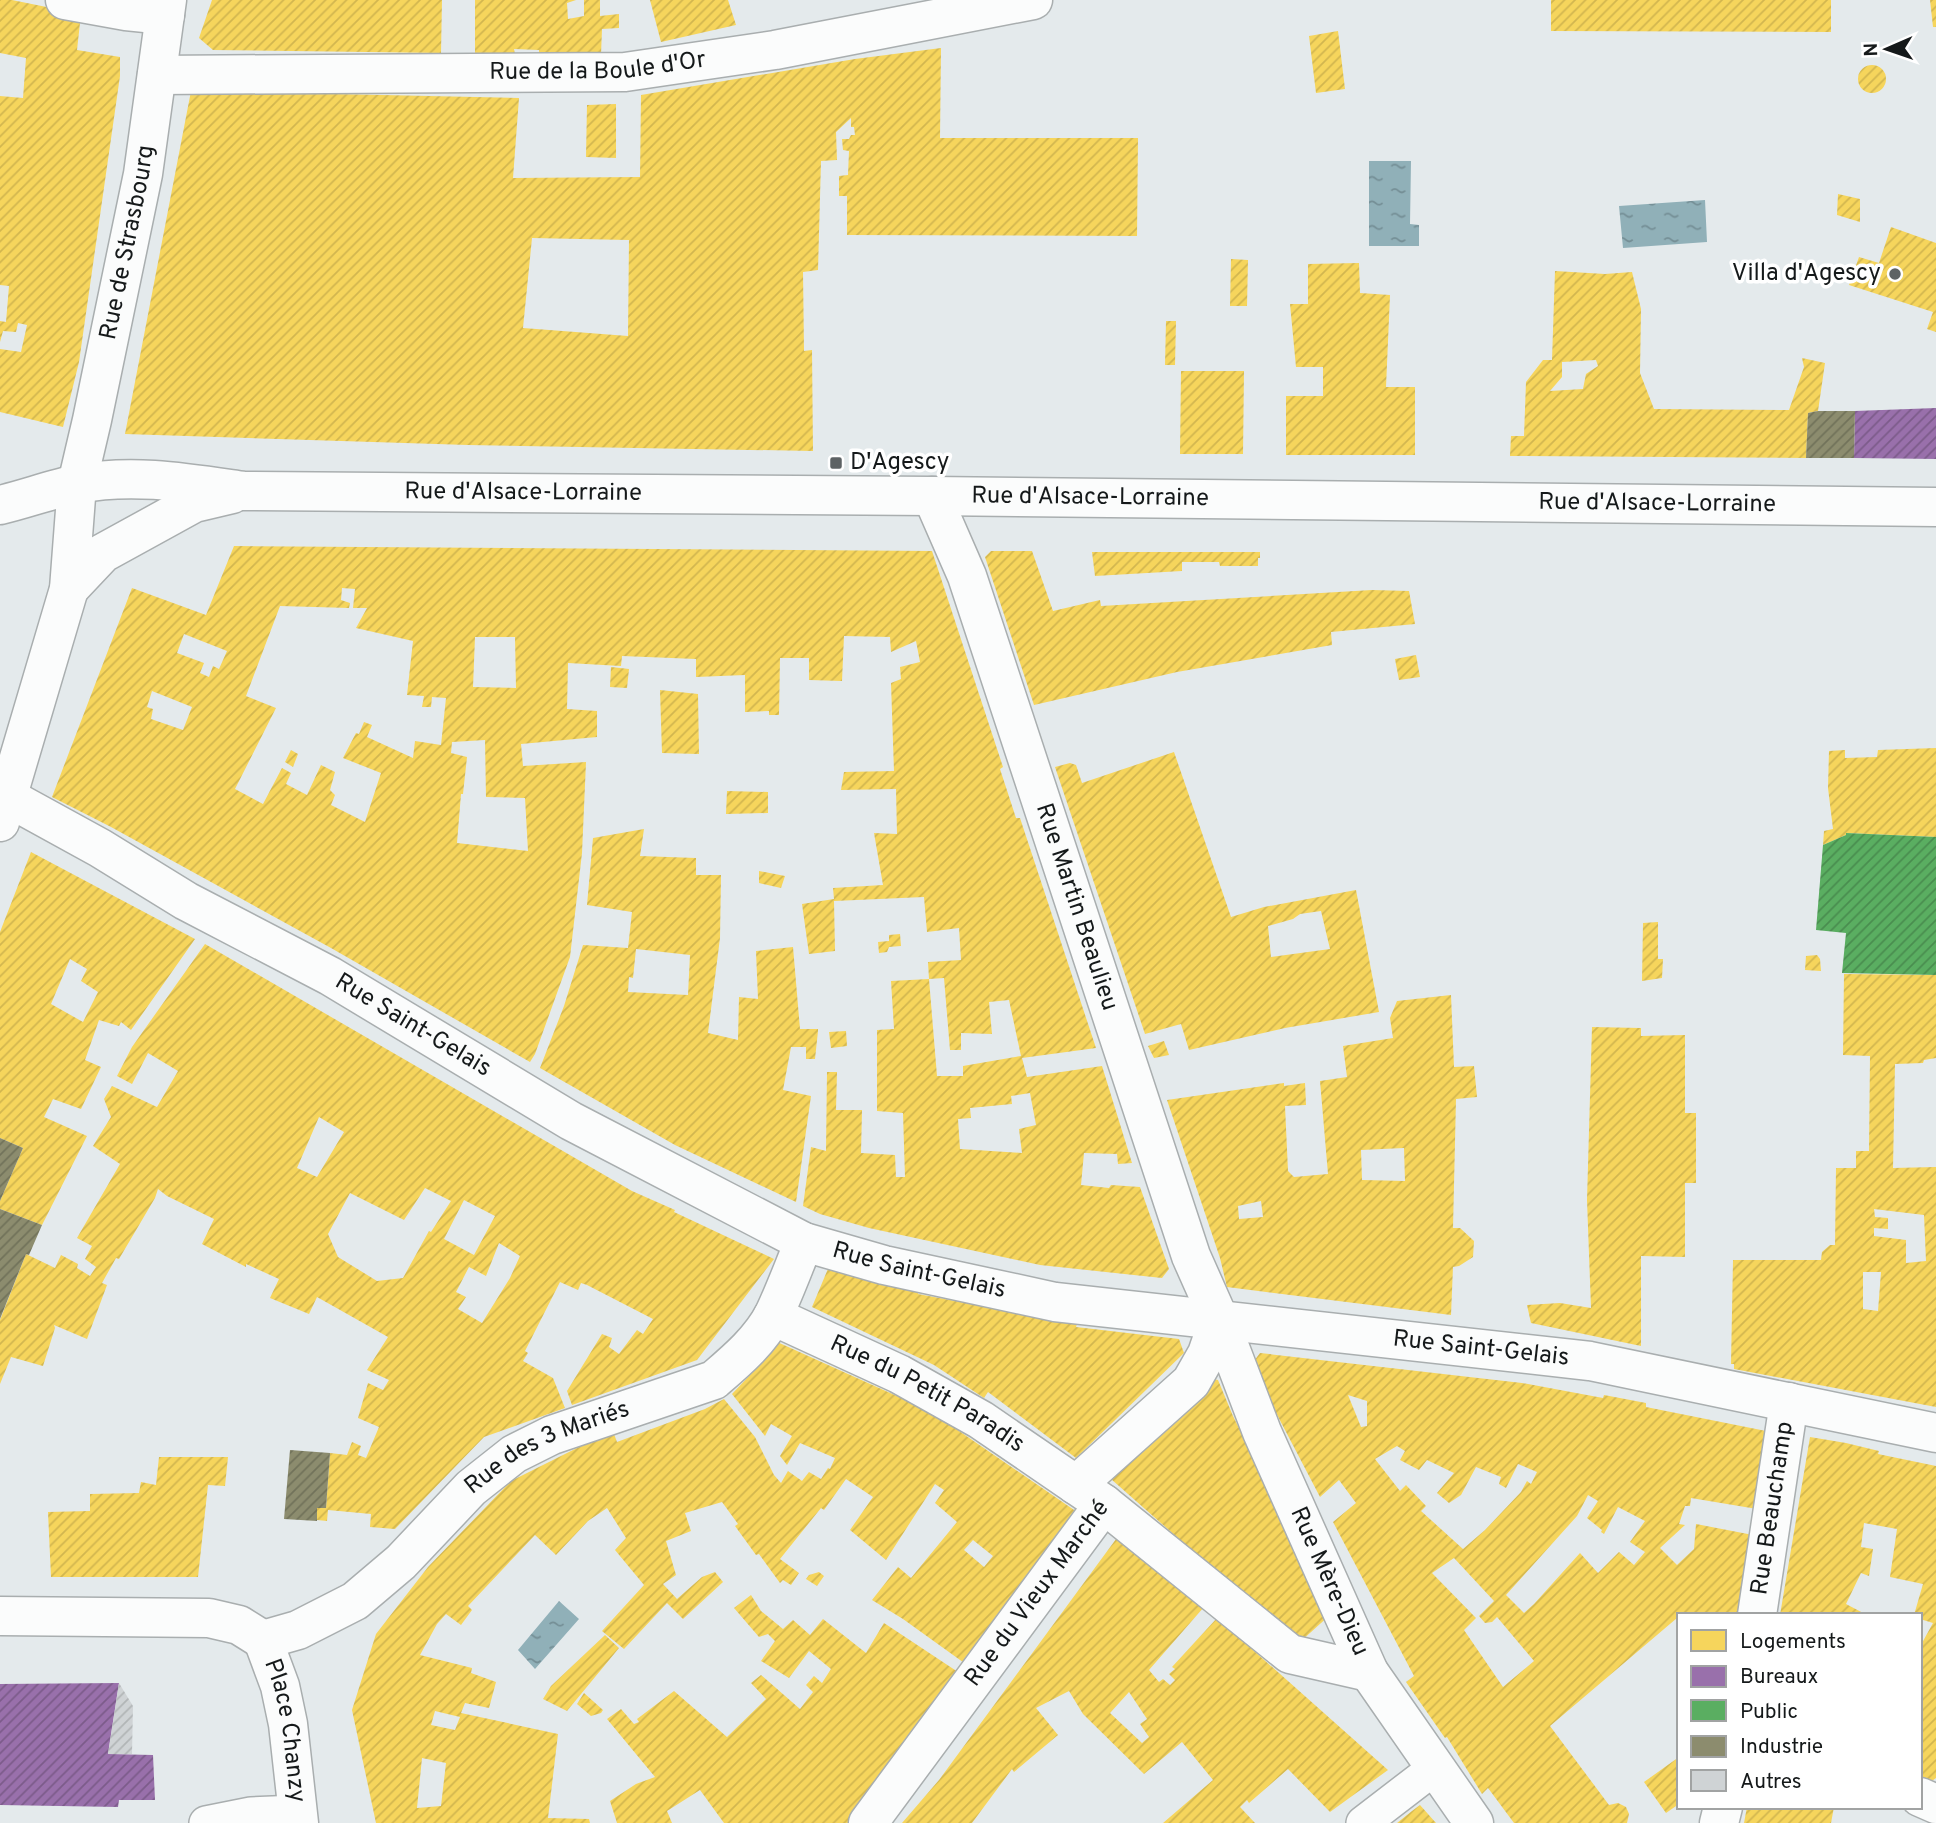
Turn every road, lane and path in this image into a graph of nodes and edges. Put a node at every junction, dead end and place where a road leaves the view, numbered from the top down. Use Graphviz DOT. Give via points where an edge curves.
graph roads {
  1 [pos="65,0"];
  2 [pos="1033,0"];
  3 [pos="166,8"];
  4 [pos="157,75"];
  5 [pos="77,484"];
  6 [pos="244,491"];
  7 [pos="932,496"];
  8 [pos="0,505"];
  9 [pos="1936,508"];
  10 [pos="69,589"];
  11 [pos="4,810"];
  12 [pos="804,1242"];
  13 [pos="773,1316"];
  14 [pos="1219,1319"];
  15 [pos="1789,1402"];
  16 [pos="1936,1433"];
  17 [pos="1090,1495"];
  18 [pos="1757,1613"];
  19 [pos="0,1616"];
  20 [pos="263,1640"];
  21 [pos="1369,1672"];
  22 [pos="1436,1767"];
  23 [pos="298,1817"];
  24 [pos="206,1823"];
  25 [pos="868,1823"];
  26 [pos="1363,1823"];
  27 [pos="1474,1823"];
  1 -- 3 [label="street" via="126,11"];
  2 -- 4 [label="street, Rue de la Boule d'Or" via="775,50 625,72"];
  3 -- 4 [label="street, Rue de Strasbourg"];
  4 -- 5 [label="street, Rue de Strasbourg" via="143,174"];
  5 -- 6 [label="street" via="139,479"];
  5 -- 8 [label="street"];
  5 -- 10 [label="street, Rue de Strasbourg"];
  6 -- 7 [label="street, Rue d'Alsace-Lorraine"];
  6 -- 10 [label="street" via="194,503 103,553"];
  7 -- 9 [label="street, Rue d'Alsace-Lorraine"];
  7 -- 14 [label="street, Rue Martin Beaulieu" via="967,576 1191,1256"];
  10 -- 11 [label="street"];
  11 -- 12 [label="street, Rue Saint-Gelais" via="100,848 186,901 330,976 571,1121"];
  12 -- 13 [label="street, Rue des 3 Mariés"];
  12 -- 14 [label="street, Rue Saint-Gelais" via="884,1265 1055,1301"];
  13 -- 17 [label="street, Rue du Petit Paradis" via="946,1400"];
  13 -- 20 [label="street, Rue des 3 Mariés" via="714,1380 552,1436 514,1454 471,1488 401,1562 355,1601 298,1630"];
  14 -- 15 [label="street, Rue Saint-Gelais" via="1590,1361"];
  14 -- 17 [label="street, Rue du Vieux Marché" via="1191,1382"];
  14 -- 21 [label="street, Rue Mère-Dieu" via="1262,1432"];
  15 -- 16 [label="street, Rue Saint-Gelais"];
  15 -- 18 [label="street, Rue Beauchamp"];
  17 -- 21 [label="street, Rue du Petit Paradis" via="1290,1654"];
  17 -- 25 [label="street, Rue du Vieux Marché"];
  19 -- 20 [label="street" via="209,1618 239,1626"];
  20 -- 23 [label="street, Place Chanzy" via="288,1724"];
  21 -- 22 [label="street, Rue Mère-Dieu"];
  22 -- 26 [label="lane"];
  22 -- 27 [label="street, Rue Mère-Dieu"];
  23 -- 24 [label="lane" via="250,1814"];
}
